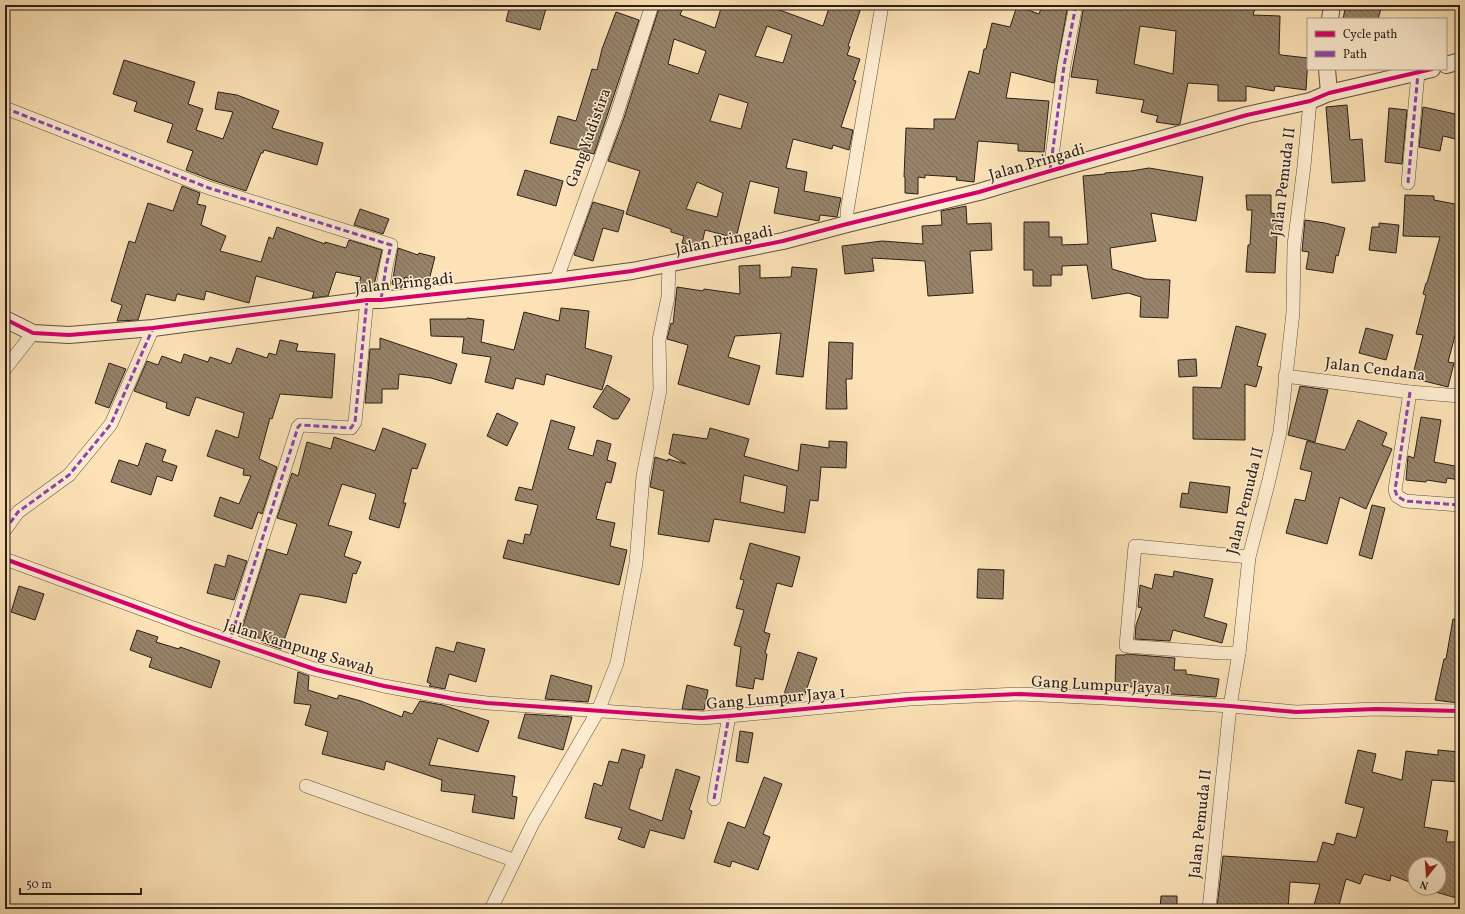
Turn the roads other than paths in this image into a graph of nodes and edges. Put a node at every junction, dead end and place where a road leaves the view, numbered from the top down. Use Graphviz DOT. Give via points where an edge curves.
graph roads {
  1 [pos="652,5"];
  2 [pos="882,5"];
  3 [pos="1076,5"];
  4 [pos="1332,5"];
  5 [pos="1330,18"];
  6 [pos="1460,61"];
  7 [pos="1447,65"];
  8 [pos="1327,70"];
  9 [pos="1425,71"];
  10 [pos="1329,94"];
  11 [pos="1310,101"];
  12 [pos="5,108"];
  13 [pos="1050,171"];
  14 [pos="1408,183"];
  15 [pos="847,224"];
  16 [pos="670,264"];
  17 [pos="556,281"];
  18 [pos="374,300"];
  19 [pos="5,319"];
  20 [pos="153,328"];
  21 [pos="33,333"];
  22 [pos="5,369"];
  23 [pos="1286,376"];
  24 [pos="1410,392"];
  25 [pos="1460,396"];
  26 [pos="1460,505"];
  27 [pos="5,530"];
  28 [pos="1249,557"];
  29 [pos="5,560"];
  30 [pos="230,640"];
  31 [pos="1239,653"];
  32 [pos="1230,706"];
  33 [pos="598,711"];
  34 [pos="1460,711"];
  35 [pos="729,716"];
  36 [pos="306,786"];
  37 [pos="714,799"];
  38 [pos="513,860"];
  39 [pos="491,909"];
  40 [pos="1209,909"];
  1 -- 17 [label="street, Gang Yudistira" via="616,116"];
  2 -- 15 [label="street" via="847,211"];
  3 -- 13 [label="street" via="1064,66"];
  4 -- 5 [label="street"];
  6 -- 7 [label="street"];
  8 -- 10 [label="street"];
  9 -- 10 [label="street, Jalan Pringadi"];
  9 -- 14 [label="street"];
  10 -- 11 [label="street, Jalan Pringadi"];
  11 -- 13 [label="street, Jalan Pringadi" via="1247,115"];
  11 -- 23 [label="street, Jalan Pemuda II" via="1294,245 1293,312"];
  12 -- 18 [label="street" via="209,188 391,246"];
  13 -- 15 [label="street, Jalan Pringadi" via="979,192"];
  15 -- 16 [label="street, Jalan Pringadi" via="783,241"];
  16 -- 17 [label="street, Jalan Pringadi"];
  16 -- 33 [label="street" via="668,297 659,340 660,390 643,476 636,563 617,663"];
  17 -- 18 [label="street, Jalan Pringadi"];
  18 -- 20 [label="street, Jalan Pringadi"];
  18 -- 30 [label="street" via="356,422 352,428 300,425 298,427"];
  19 -- 21 [label="street, Jalan Pringadi"];
  20 -- 21 [label="street, Jalan Pringadi" via="69,335"];
  20 -- 27 [label="street" via="111,424 69,474 18,512"];
  21 -- 22 [label="street"];
  23 -- 24 [label="street, Jalan Cendana"];
  23 -- 28 [label="street, Jalan Pemuda II" via="1280,432"];
  24 -- 25 [label="street, Jalan Cendana"];
  24 -- 26 [label="street" via="1395,490 1397,496 1405,501"];
  28 -- 31 [label="street, Jalan Pemuda II"];
  28 -- 31 [label="street" via="1135,546 1126,646"];
  29 -- 30 [label="street, Jalan Kampung Sawah"];
  30 -- 33 [label="street, Jalan Kampung Sawah" via="317,670 384,686 487,703"];
  31 -- 32 [label="street, Jalan Pemuda II"];
  32 -- 34 [label="street, Gang Lumpur Jaya 1" via="1296,712 1376,709"];
  32 -- 35 [label="street, Gang Lumpur Jaya 1" via="1020,694 910,699"];
  32 -- 40 [label="street, Jalan Pemuda II"];
  33 -- 35 [label="street, Gang Lumpur Jaya 1" via="702,718"];
  33 -- 38 [label="street"];
  35 -- 37 [label="street"];
  36 -- 38 [label="street"];
  38 -- 39 [label="street"];
}
